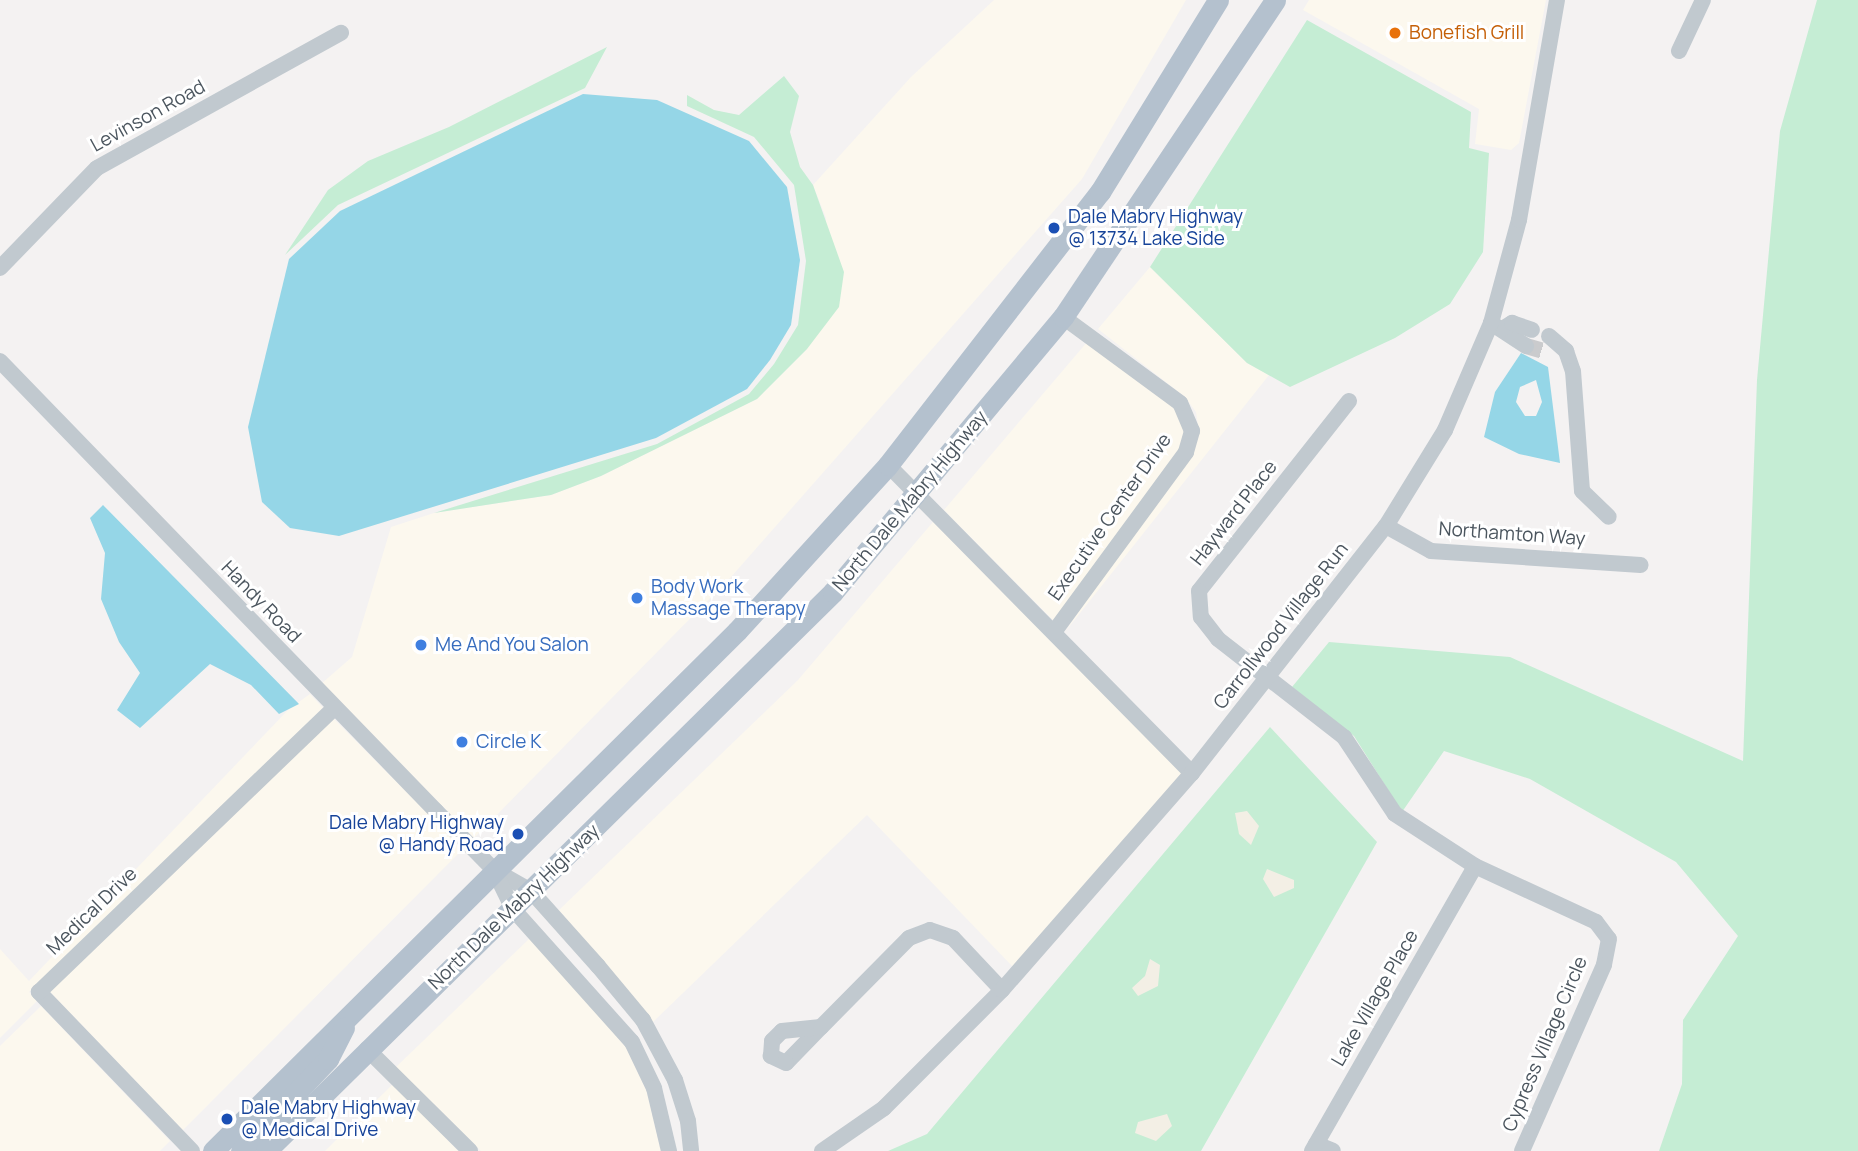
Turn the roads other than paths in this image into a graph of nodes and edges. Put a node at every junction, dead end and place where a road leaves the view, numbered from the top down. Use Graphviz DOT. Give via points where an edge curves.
graph roads {
  1 [pos="1218,0"];
  2 [pos="1275,0"];
  3 [pos="1557,0"];
  4 [pos="1703,0"];
  5 [pos="341,33"];
  6 [pos="1679,51"];
  7 [pos="0,268"];
  8 [pos="1063,317"];
  9 [pos="1497,326"];
  10 [pos="1529,338"];
  11 [pos="1550,345"];
  12 [pos="0,361"];
  13 [pos="1349,401"];
  14 [pos="888,465"];
  15 [pos="918,495"];
  16 [pos="1609,517"];
  17 [pos="1386,526"];
  18 [pos="1641,565"];
  19 [pos="1054,632"];
  20 [pos="1267,680"];
  21 [pos="334,708"];
  22 [pos="1192,773"];
  23 [pos="1406,822"];
  24 [pos="1475,866"];
  25 [pos="494,870"];
  26 [pos="531,891"];
  27 [pos="513,909"];
  28 [pos="1002,990"];
  29 [pos="352,1014"];
  30 [pos="643,1020"];
  31 [pos="821,1027"];
  32 [pos="623,1031"];
  33 [pos="367,1049"];
  34 [pos="1314,1147"];
  35 [pos="192,1151"];
  36 [pos="213,1151"];
  37 [pos="241,1151"];
  38 [pos="266,1151"];
  39 [pos="470,1151"];
  40 [pos="668,1151"];
  41 [pos="691,1151"];
  42 [pos="822,1151"];
  43 [pos="1332,1151"];
  44 [pos="1522,1151"];
  1 -- 14 [label="main road, North Dale Mabry Highway" via="1100,192"];
  2 -- 8 [label="main road, North Dale Mabry Highway"];
  3 -- 9 [label="street, Carrollwood Village Run"];
  4 -- 6 [label="street"];
  5 -- 7 [label="street, Levinson Road" via="97,168"];
  8 -- 15 [label="main road, North Dale Mabry Highway"];
  8 -- 19 [label="street, Executive Center Drive" via="1180,403 1192,431 1186,452"];
  9 -- 10 [label="street" via="1507,338"];
  9 -- 17 [label="street, Carrollwood Village Run" via="1445,430"];
  11 -- 16 [label="street" via="1566,351 1573,370 1582,491"];
  12 -- 21 [label="street, Handy Road"];
  13 -- 20 [label="street, Hayward Place" via="1199,591 1201,617 1218,639"];
  14 -- 15 [label="street, Executive Center Drive"];
  14 -- 25 [label="main road, North Dale Mabry Highway" via="737,631"];
  15 -- 19 [label="street, Executive Center Drive"];
  15 -- 26 [label="main road, North Dale Mabry Highway" via="748,680"];
  17 -- 18 [label="street, Northamton Way" via="1431,551"];
  17 -- 20 [label="street, Carrollwood Village Run"];
  19 -- 22 [label="street, Executive Center Drive"];
  20 -- 22 [label="street, Carrollwood Village Run"];
  20 -- 23 [label="street, Hayward Place" via="1344,737 1395,814"];
  21 -- 25 [label="street, Handy Road"];
  21 -- 35 [label="street, Medical Drive" via="39,992"];
  22 -- 28 [label="street, Carrollwood Village Run"];
  23 -- 24 [label="street, Cypress Village Circle"];
  24 -- 34 [label="street, Lake Village Place"];
  24 -- 44 [label="street, Cypress Village Circle" via="1596,922 1609,939 1604,964"];
  25 -- 26 [label="street"];
  25 -- 27 [label="street"];
  25 -- 29 [label="main road, North Dale Mabry Highway"];
  26 -- 27 [label="main road, North Dale Mabry Highway"];
  26 -- 30 [label="street"];
  27 -- 32 [label="street"];
  27 -- 33 [label="main road, North Dale Mabry Highway"];
  28 -- 31 [label="street" via="953,938 930,930 909,938"];
  28 -- 42 [label="street, Carrollwood Village Run" via="884,1108"];
  29 -- 36 [label="main road, North Dale Mabry Highway"];
  29 -- 37 [label="main road" via="328,1059"];
  30 -- 32 [label="street"];
  30 -- 41 [label="street" via="675,1080 688,1121"];
  32 -- 40 [label="street" via="654,1088"];
  33 -- 38 [label="main road, North Dale Mabry Highway"];
  33 -- 39 [label="street"];
  34 -- 43 [label="street"];
}
